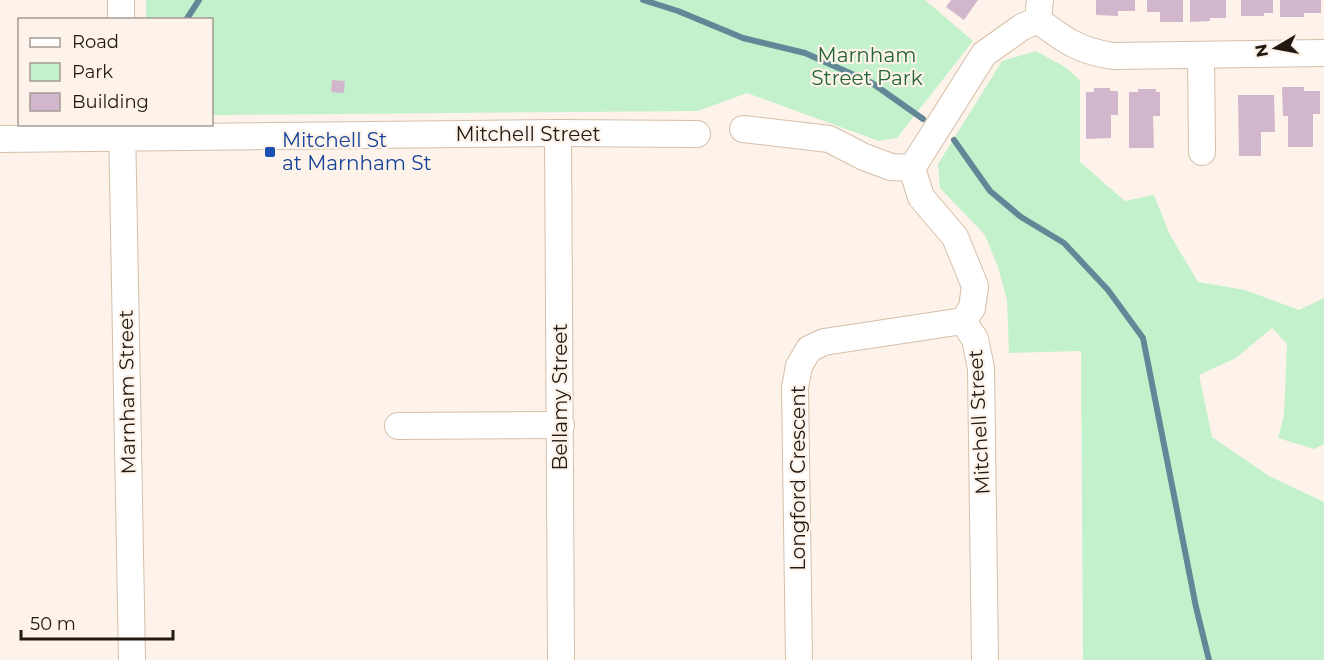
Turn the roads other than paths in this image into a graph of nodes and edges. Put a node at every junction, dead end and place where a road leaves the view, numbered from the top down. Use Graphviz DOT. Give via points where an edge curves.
graph roads {
  1 [pos="121,0"];
  2 [pos="1039,10"];
  3 [pos="121,18"];
  4 [pos="1324,53"];
  5 [pos="1201,55"];
  6 [pos="743,129"];
  7 [pos="122,131"];
  8 [pos="558,133"];
  9 [pos="697,134"];
  10 [pos="0,139"];
  11 [pos="1202,152"];
  12 [pos="912,168"];
  13 [pos="963,321"];
  14 [pos="561,425"];
  15 [pos="398,426"];
  16 [pos="132,660"];
  17 [pos="561,660"];
  18 [pos="799,660"];
  19 [pos="985,660"];
  1 -- 3 [label="street"];
  2 -- 5 [label="street" via="1065,40 1090,52 1113,56"];
  2 -- 12 [label="street" via="984,54"];
  4 -- 5 [label="street"];
  5 -- 11 [label="street"];
  6 -- 12 [label="street" via="829,139 864,158 891,167"];
  7 -- 8 [label="street, Mitchell Street"];
  7 -- 10 [label="street, Mitchell Street"];
  7 -- 16 [label="street, Marnham Street"];
  8 -- 9 [label="street, Mitchell Street"];
  8 -- 14 [label="street, Bellamy Street"];
  12 -- 13 [label="street, Mitchell Street" via="921,197 955,237 975,286 972,308"];
  13 -- 18 [label="street, Longford Crescent" via="824,342 809,349 799,366 795,388"];
  13 -- 19 [label="street, Mitchell Street" via="975,339 981,368"];
  14 -- 15 [label="street"];
  14 -- 17 [label="street, Bellamy Street"];
}
